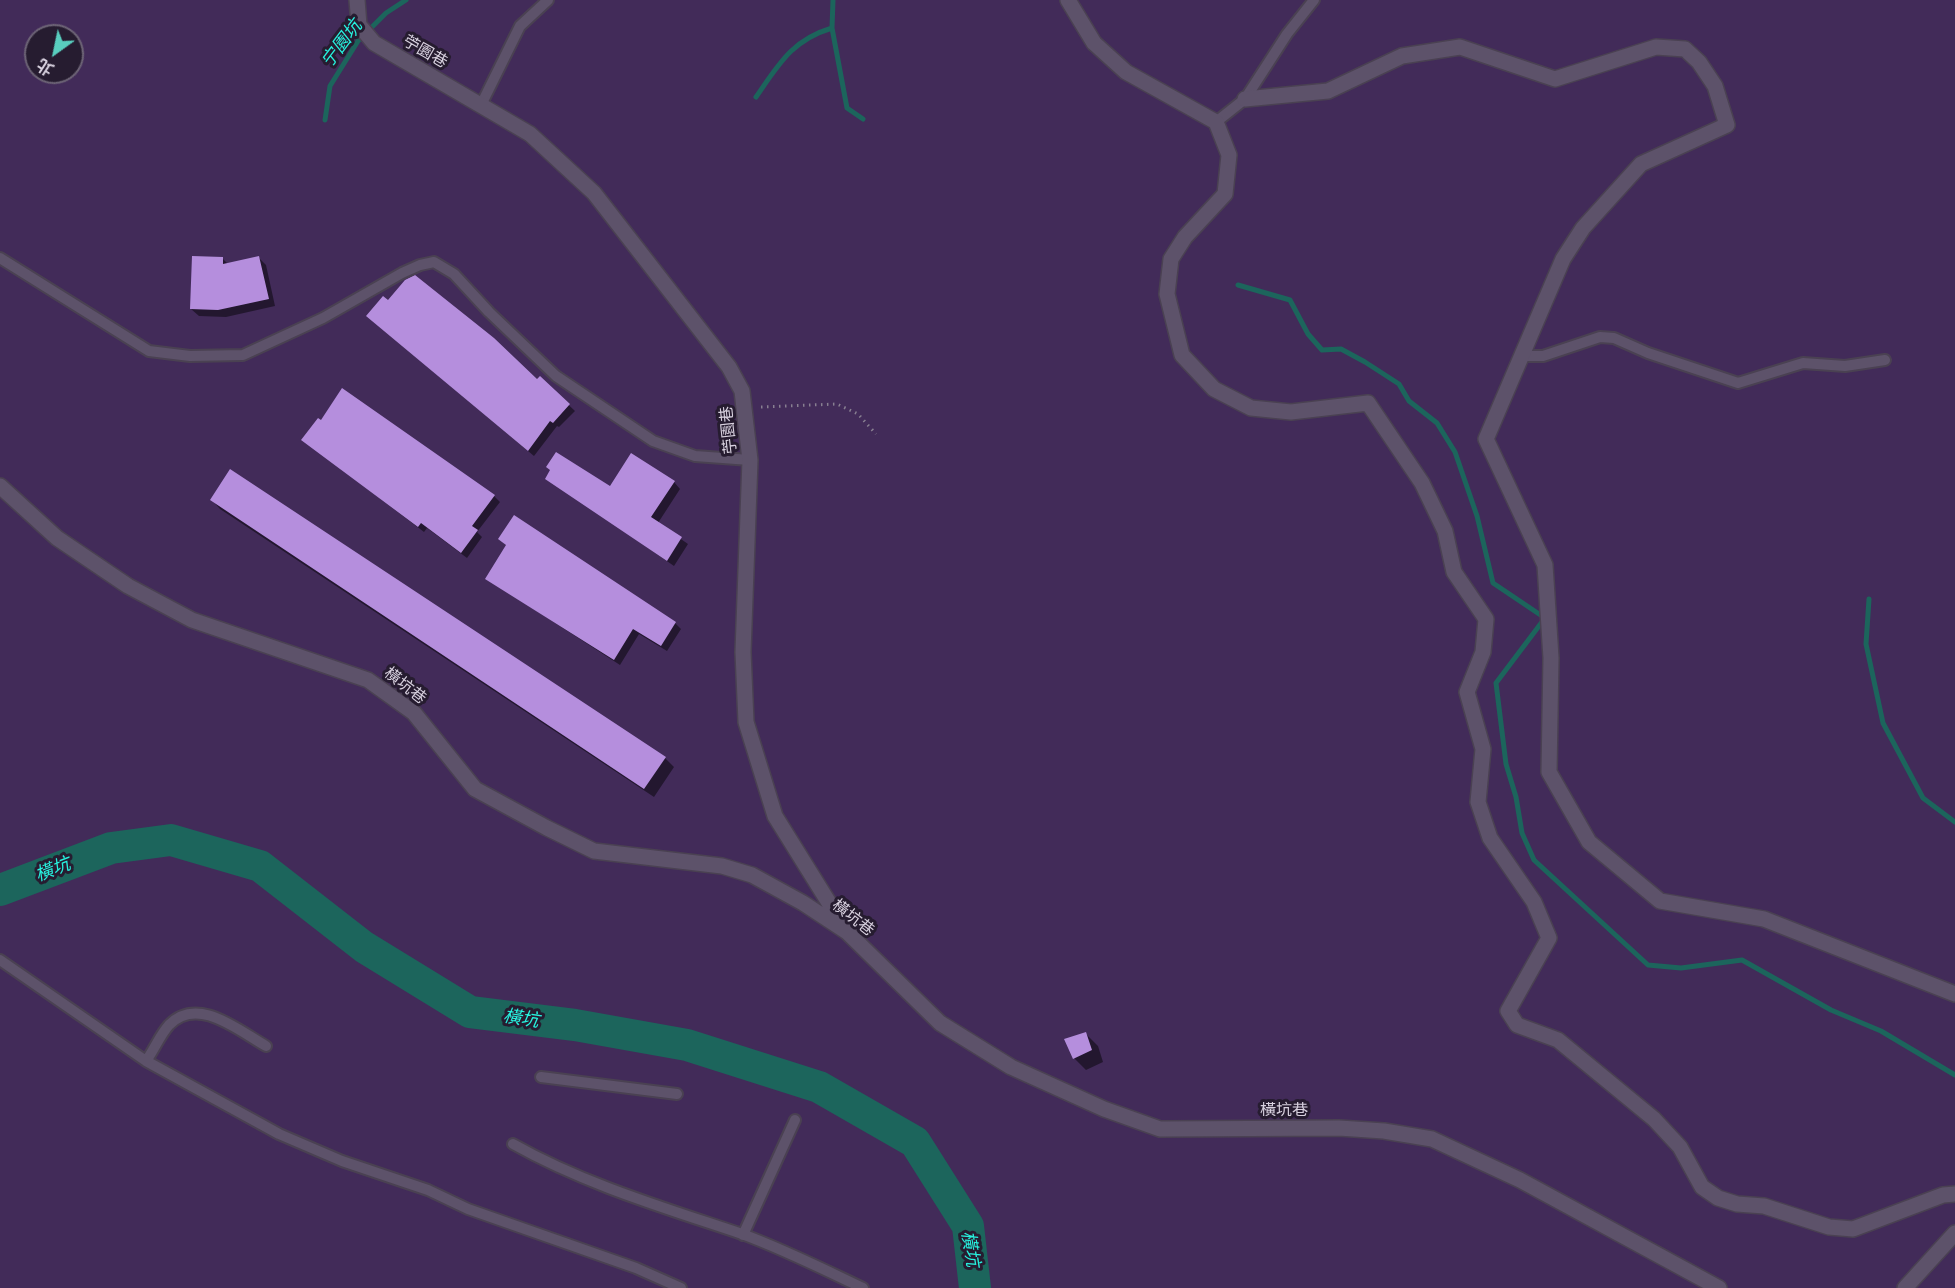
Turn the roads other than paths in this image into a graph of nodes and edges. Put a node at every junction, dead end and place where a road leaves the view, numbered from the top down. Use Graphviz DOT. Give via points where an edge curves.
graph roads {
  1 [pos="357,0"];
  2 [pos="548,0"];
  3 [pos="1068,0"];
  4 [pos="1314,0"];
  5 [pos="1245,99"];
  6 [pos="481,105"];
  7 [pos="1216,122"];
  8 [pos="0,258"];
  9 [pos="1521,356"];
  10 [pos="1885,360"];
  11 [pos="750,460"];
  12 [pos="0,486"];
  13 [pos="847,932"];
  14 [pos="0,960"];
  15 [pos="1955,994"];
  16 [pos="266,1046"];
  17 [pos="147,1061"];
  18 [pos="541,1077"];
  19 [pos="677,1094"];
  20 [pos="795,1120"];
  21 [pos="513,1144"];
  22 [pos="1955,1194"];
  23 [pos="1955,1233"];
  24 [pos="743,1235"];
  25 [pos="681,1288"];
  26 [pos="863,1288"];
  27 [pos="1719,1288"];
  28 [pos="1905,1288"];
  1 -- 6 [label="street, 苧園巷" via="359,25 374,43"];
  2 -- 6 [label="lane" via="520,26"];
  3 -- 7 [label="street" via="1094,43 1126,72"];
  4 -- 5 [label="lane"];
  5 -- 7 [label="lane"];
  5 -- 9 [label="street" via="1328,91 1402,56 1460,47 1555,79 1656,47 1685,49 1699,62 1715,86 1727,125 1641,164 1583,228 1563,259"];
  6 -- 11 [label="street, 苧園巷" via="530,134 594,193 729,367 742,391"];
  7 -- 22 [label="street" via="1229,155 1225,194 1185,237 1171,259 1167,294 1182,355 1214,389 1251,408 1291,412 1368,403 1422,483 1445,531 1454,572 1486,620 1483,652 1467,692 1483,748 1478,802 1490,838 1534,902 1549,938 1508,1011 1518,1025 1558,1040 1654,1119 1680,1147 1702,1187 1718,1198 1764,1206 1829,1227 1853,1229 1942,1195"];
  8 -- 11 [label="lane" via="148,351 190,356 243,355 323,318 420,264 434,262 454,274 556,376 653,441 695,456"];
  9 -- 10 [label="lane" via="1543,356 1600,337 1614,338 1648,354 1738,383 1803,363 1845,366"];
  9 -- 15 [label="street" via="1486,439 1545,565 1551,658 1550,772 1588,842 1660,901 1764,919"];
  11 -- 13 [label="street, 苧園巷" via="743,652 746,722 775,816"];
  12 -- 13 [label="street, 橫坑巷" via="57,538 128,586 192,620 368,681 414,713 475,789 547,828 594,851 722,866 752,875"];
  13 -- 27 [label="street, 橫坑巷" via="940,1023 1011,1067 1104,1109 1160,1129 1339,1128 1432,1139 1520,1180"];
  14 -- 17 [label="lane"];
  16 -- 17 [label="lane" via="210,1014 184,1015 169,1025"];
  17 -- 25 [label="lane" via="279,1134 342,1161"];
  18 -- 19 [label="lane"];
  20 -- 24 [label="lane"];
  21 -- 24 [label="lane" via="624,1193"];
  23 -- 28 [label="street"];
  24 -- 26 [label="lane"];
}
